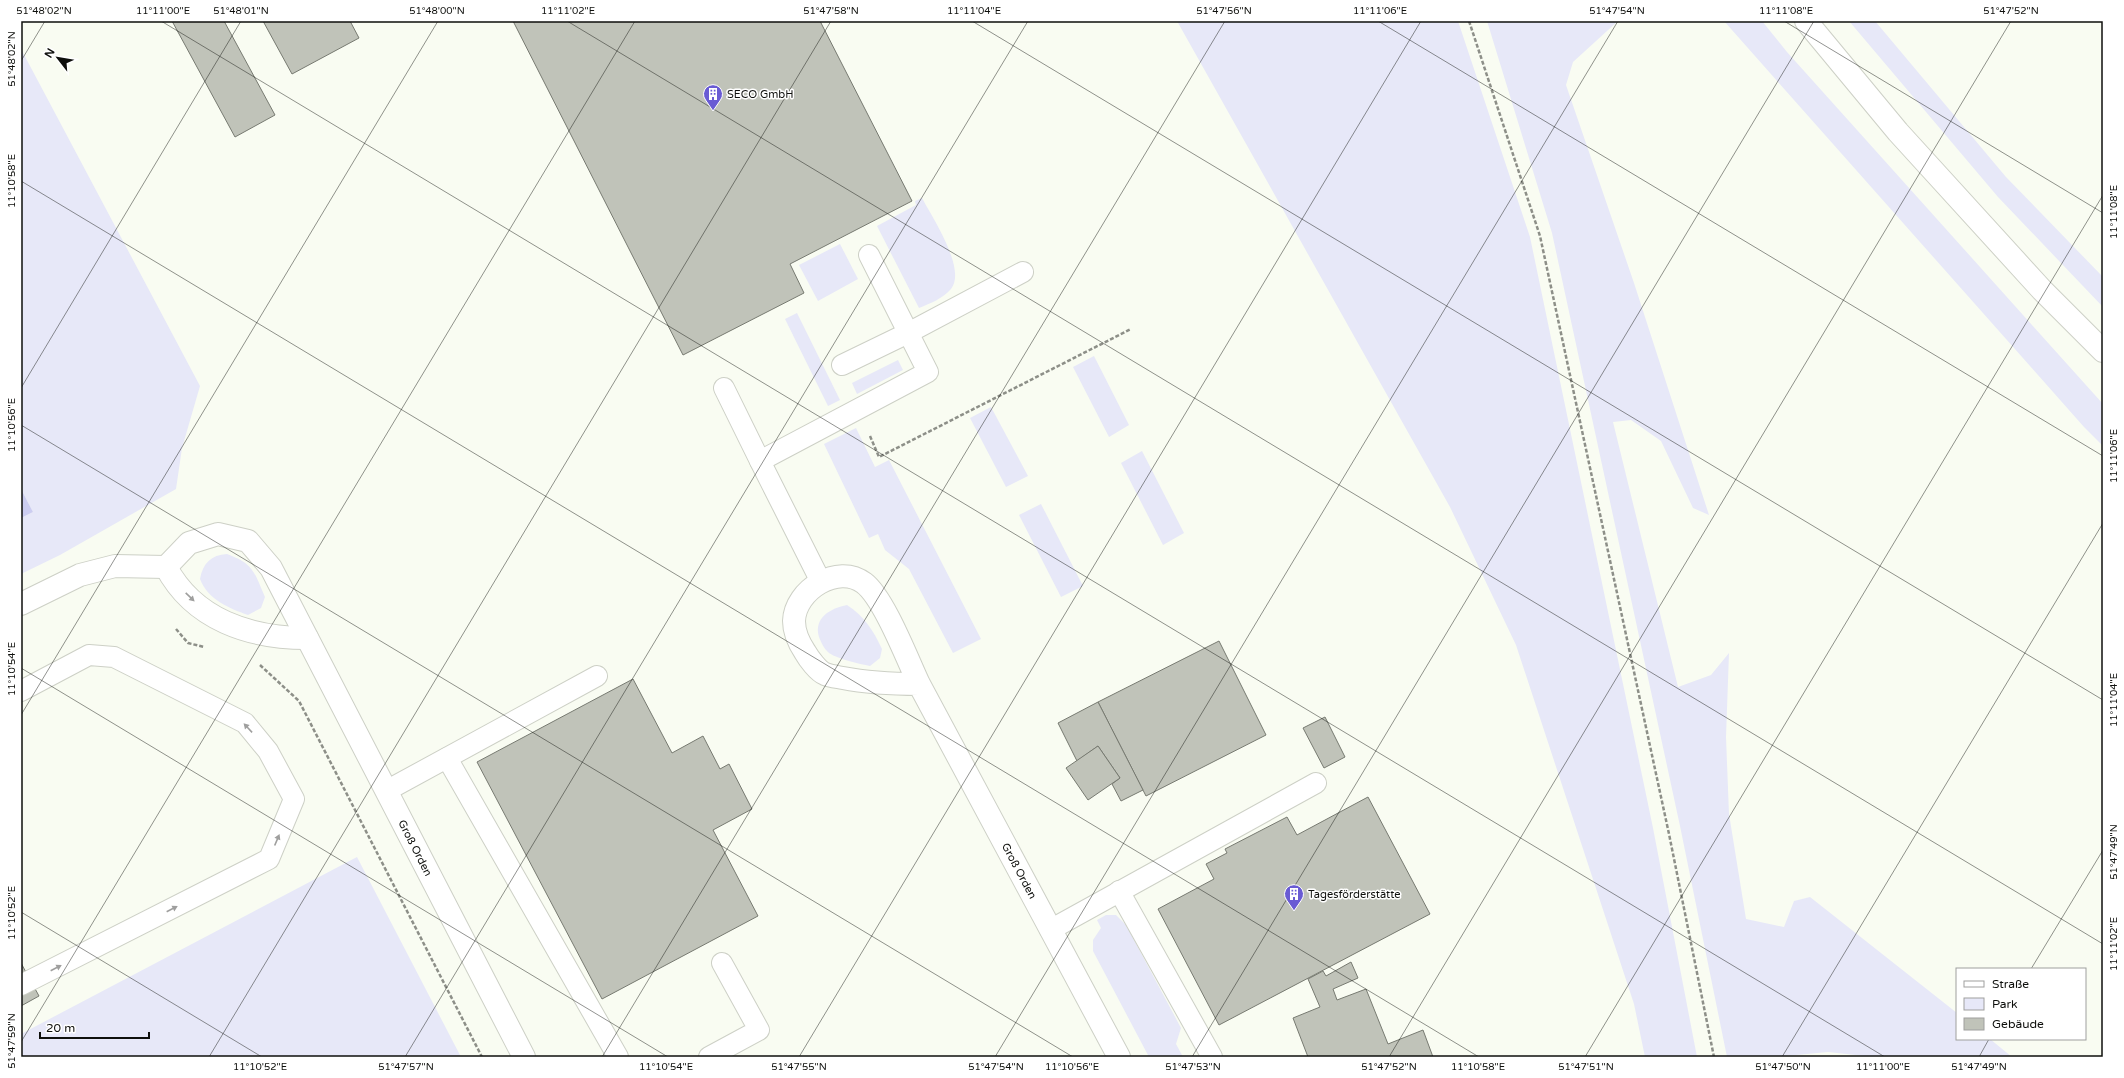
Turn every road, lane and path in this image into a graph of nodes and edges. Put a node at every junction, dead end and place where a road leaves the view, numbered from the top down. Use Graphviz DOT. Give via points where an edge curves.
graph roads {
  1 [pos="1469,21"];
  2 [pos="1806,21"];
  3 [pos="869,255"];
  4 [pos="1023,272"];
  5 [pos="1131,329"];
  6 [pos="908,333"];
  7 [pos="2103,351"];
  8 [pos="842,365"];
  9 [pos="724,388"];
  10 [pos="857,409"];
  11 [pos="760,461"];
  12 [pos="166,567"];
  13 [pos="821,582"];
  14 [pos="21,604"];
  15 [pos="307,638"];
  16 [pos="596,676"];
  17 [pos="919,684"];
  18 [pos="21,691"];
  19 [pos="447,758"];
  20 [pos="1316,784"];
  21 [pos="386,791"];
  22 [pos="1119,891"];
  23 [pos="1050,930"];
  24 [pos="722,963"];
  25 [pos="21,985"];
  26 [pos="524,1057"];
  27 [pos="618,1057"];
  28 [pos="709,1057"];
  29 [pos="1119,1057"];
  30 [pos="1212,1057"];
  31 [pos="1714,1057"];
  1 -- 31 [label="path" via="1540,236"];
  2 -- 7 [label="street" via="1904,138 2042,290"];
  3 -- 6 [label="lane"];
  4 -- 6 [label="lane"];
  5 -- 10 [label="path" via="879,457"];
  6 -- 8 [label="lane"];
  6 -- 10 [label="lane" via="928,372"];
  9 -- 11 [label="lane"];
  10 -- 11 [label="lane"];
  11 -- 13 [label="lane"];
  12 -- 14 [label="street" via="115,566 101,569 80,575"];
  12 -- 15 [label="street, one-way" via="174,582 206,613 233,626 260,634 283,638"];
  12 -- 15 [label="street, Groß Orden" via="189,543 218,534 248,541 271,568"];
  13 -- 17 [label="street, Groß Orden" via="834,578 849,578 864,583 895,631"];
  13 -- 17 [label="street, Groß Orden" via="814,585 799,603 794,620 798,642 824,674 869,683"];
  15 -- 21 [label="street, Groß Orden"];
  16 -- 19 [label="lane"];
  17 -- 23 [label="street, Groß Orden"];
  25 -- 18 [label="lane, one-way" via="268,859 294,799 268,751 245,723 114,657 89,655"];
  19 -- 21 [label="lane"];
  19 -- 27 [label="lane"];
  20 -- 22 [label="lane"];
  21 -- 26 [label="street, Groß Orden"];
  22 -- 23 [label="lane"];
  22 -- 30 [label="lane"];
  23 -- 29 [label="street, Groß Orden"];
  24 -- 28 [label="lane" via="759,1030"];
}
